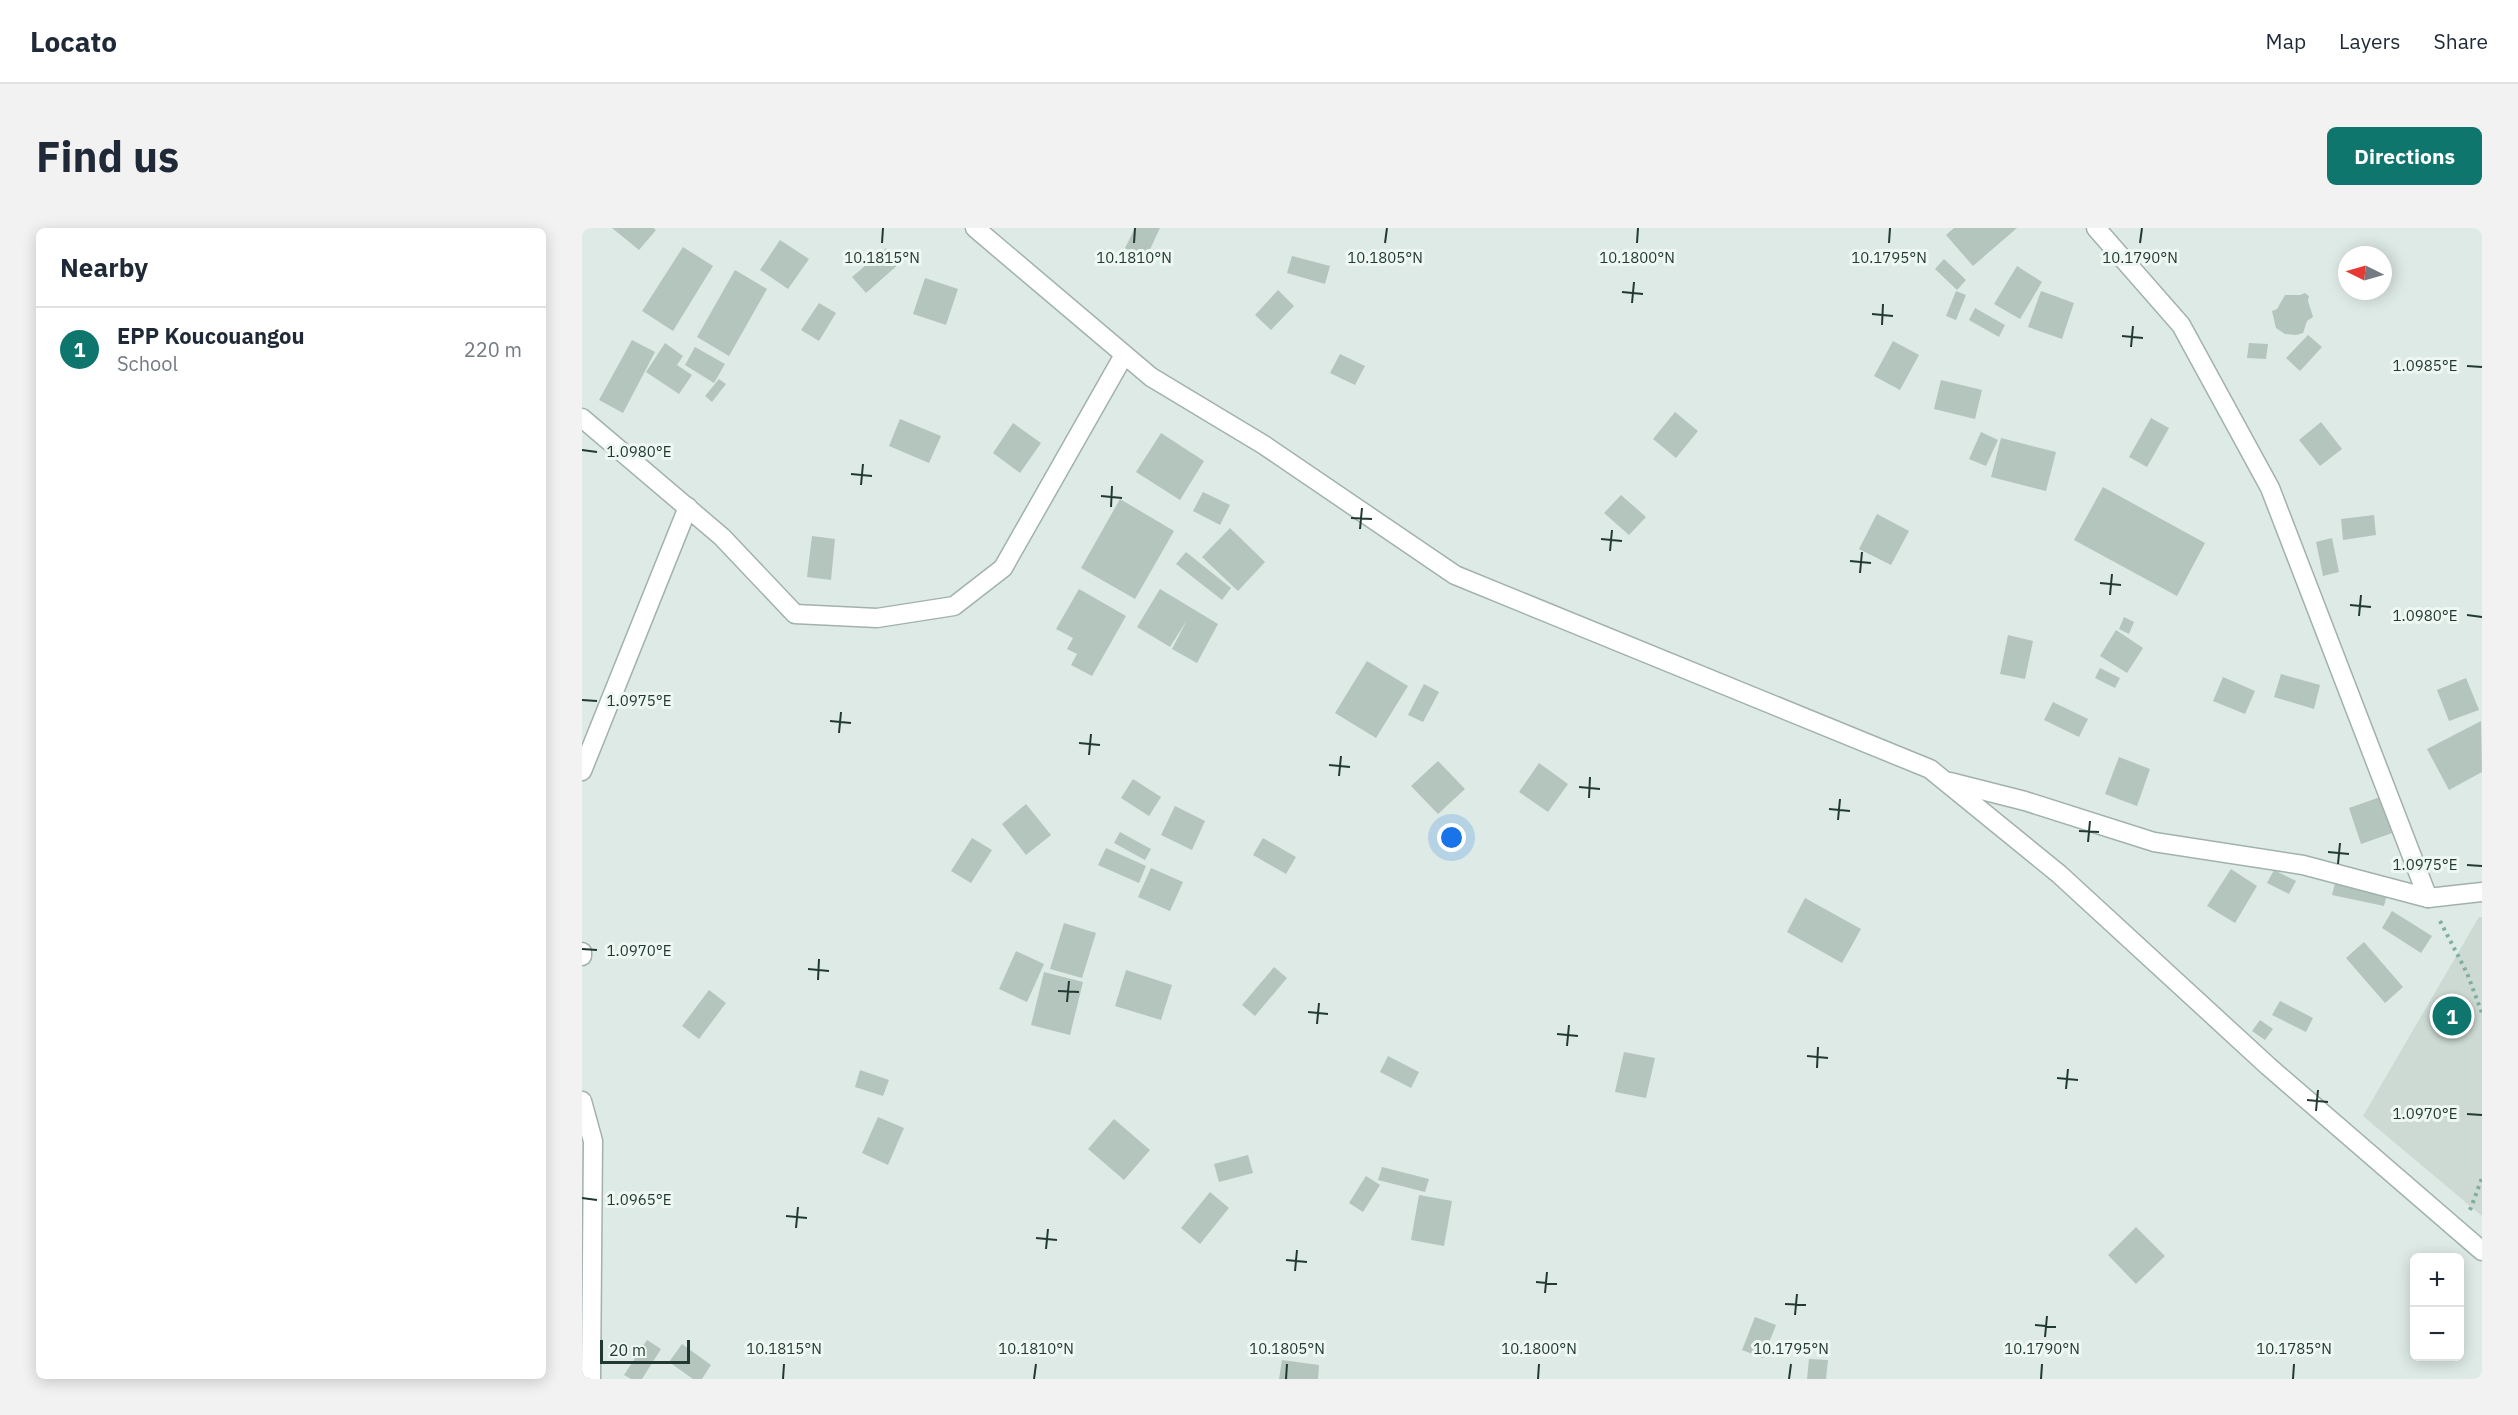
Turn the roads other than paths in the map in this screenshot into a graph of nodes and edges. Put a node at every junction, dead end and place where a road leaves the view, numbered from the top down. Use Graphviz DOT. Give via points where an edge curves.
graph roads {
  1 [pos="975,228"];
  2 [pos="2096,228"];
  3 [pos="1124,355"];
  4 [pos="582,418"];
  5 [pos="688,507"];
  6 [pos="582,771"];
  7 [pos="1944,780"];
  8 [pos="2482,892"];
  9 [pos="2428,898"];
  10 [pos="582,1101"];
  11 [pos="2482,1251"];
  12 [pos="591,1379"];
  1 -- 3 [label="street"];
  2 -- 9 [label="street" via="2181,325 2270,488"];
  3 -- 5 [label="street" via="1003,568 954,606 878,618 795,614"];
  3 -- 7 [label="street" via="1151,377 1264,445 1455,575 1930,769"];
  4 -- 5 [label="street"];
  5 -- 6 [label="street"];
  7 -- 9 [label="street" via="2154,842 2304,865"];
  7 -- 11 [label="street" via="2059,874 2268,1066"];
  8 -- 9 [label="street"];
  10 -- 12 [label="street" via="592,1142"];
}
